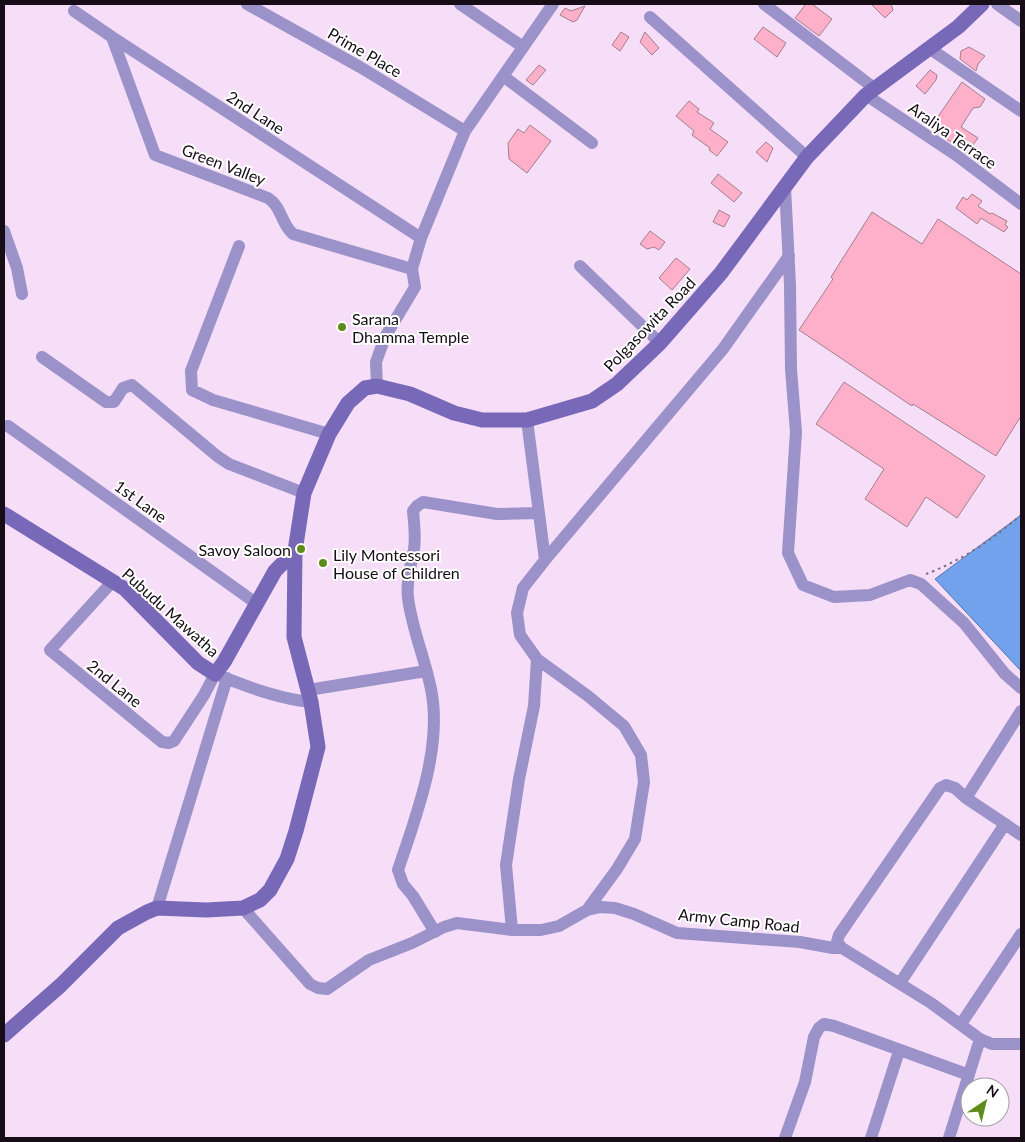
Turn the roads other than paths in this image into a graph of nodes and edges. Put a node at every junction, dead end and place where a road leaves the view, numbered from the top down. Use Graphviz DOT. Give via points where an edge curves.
graph roads {
  1 [pos="247,4"];
  2 [pos="460,4"];
  3 [pos="554,4"];
  4 [pos="764,4"];
  5 [pos="982,4"];
  6 [pos="997,4"];
  7 [pos="74,11"];
  8 [pos="650,17"];
  9 [pos="1021,21"];
  10 [pos="112,37"];
  11 [pos="523,47"];
  12 [pos="930,48"];
  13 [pos="503,76"];
  14 [pos="870,92"];
  15 [pos="1021,111"];
  16 [pos="464,131"];
  17 [pos="592,142"];
  18 [pos="807,157"];
  19 [pos="785,187"];
  20 [pos="1021,204"];
  21 [pos="4,231"];
  22 [pos="421,238"];
  23 [pos="239,246"];
  24 [pos="789,256"];
  25 [pos="580,266"];
  26 [pos="412,269"];
  27 [pos="22,294"];
  28 [pos="660,343"];
  29 [pos="42,356"];
  30 [pos="377,386"];
  31 [pos="527,420"];
  32 [pos="8,426"];
  33 [pos="329,434"];
  34 [pos="304,493"];
  35 [pos="539,513"];
  36 [pos="4,514"];
  37 [pos="295,551"];
  38 [pos="545,560"];
  39 [pos="113,581"];
  40 [pos="256,603"];
  41 [pos="537,659"];
  42 [pos="426,671"];
  43 [pos="221,676"];
  44 [pos="1021,688"];
  45 [pos="309,696"];
  46 [pos="1021,711"];
  47 [pos="966,798"];
  48 [pos="1005,824"];
  49 [pos="1021,835"];
  50 [pos="157,908"];
  51 [pos="244,908"];
  52 [pos="587,910"];
  53 [pos="512,930"];
  54 [pos="435,932"];
  55 [pos="1021,934"];
  56 [pos="842,948"];
  57 [pos="900,983"];
  58 [pos="961,1024"];
  59 [pos="4,1035"];
  60 [pos="980,1039"];
  61 [pos="1021,1044"];
  62 [pos="899,1051"];
  63 [pos="969,1075"];
  64 [pos="785,1138"];
  65 [pos="871,1138"];
  66 [pos="949,1138"];
  1 -- 16 [label="street, Prime Place" via="360,67"];
  2 -- 11 [label="street"];
  3 -- 11 [label="street"];
  4 -- 14 [label="street, Araliya Terrace"];
  5 -- 12 [label="street, Polgasowita Road"];
  6 -- 9 [label="street"];
  7 -- 10 [label="street, 2nd Lane"];
  8 -- 18 [label="street"];
  10 -- 22 [label="street, 2nd Lane"];
  10 -- 26 [label="street, Green Valley" via="155,155 268,198 278,206 288,230 293,234"];
  11 -- 13 [label="street"];
  12 -- 14 [label="street, Polgasowita Road"];
  12 -- 15 [label="street"];
  13 -- 16 [label="street"];
  13 -- 17 [label="street"];
  14 -- 18 [label="street, Polgasowita Road"];
  14 -- 20 [label="street, Araliya Terrace"];
  16 -- 22 [label="street"];
  18 -- 19 [label="street, Polgasowita Road"];
  19 -- 24 [label="street"];
  19 -- 28 [label="street, Polgasowita Road" via="721,273"];
  21 -- 27 [label="street"];
  22 -- 26 [label="street"];
  23 -- 33 [label="street" via="191,372 192,390 213,400"];
  24 -- 38 [label="street" via="723,349"];
  24 -- 44 [label="street" via="796,432 788,553 803,584 834,597 870,595 910,580 921,584 964,623 1005,674"];
  25 -- 28 [label="street"];
  26 -- 30 [label="street" via="415,286 385,336 376,362"];
  28 -- 31 [label="street, Polgasowita Road" via="617,384 592,401"];
  29 -- 34 [label="street" via="106,402 114,402 123,388 132,385 229,464"];
  30 -- 31 [label="street, Polgasowita Road" via="410,394 454,413 482,420"];
  30 -- 33 [label="street" via="365,388 348,403"];
  31 -- 35 [label="street"];
  32 -- 40 [label="street, 1st Lane"];
  33 -- 34 [label="street"];
  34 -- 37 [label="street"];
  35 -- 38 [label="street"];
  35 -- 42 [label="street" via="497,514 424,502 417,506 408,596"];
  36 -- 39 [label="street, Pubudu Mawatha"];
  37 -- 40 [label="street, Pubudu Mawatha" via="275,571"];
  37 -- 45 [label="street" via="294,636"];
  38 -- 41 [label="street" via="523,588 517,612 520,634"];
  39 -- 43 [label="street, Pubudu Mawatha" via="138,601 198,663"];
  39 -- 43 [label="street, 2nd Lane" via="50,650 162,742 174,741 204,695"];
  40 -- 43 [label="street, Pubudu Mawatha" via="224,662"];
  41 -- 52 [label="street" via="624,726 642,754 644,782 635,839"];
  41 -- 53 [label="street" via="534,706 506,865"];
  42 -- 45 [label="street"];
  42 -- 54 [label="street" via="432,690 434,725 428,770 398,870 403,884"];
  43 -- 45 [label="street" via="293,700"];
  43 -- 50 [label="street"];
  45 -- 51 [label="street" via="318,747 296,832 287,859 270,890 260,900"];
  46 -- 47 [label="street"];
  47 -- 48 [label="street"];
  47 -- 56 [label="street" via="955,788 946,785 940,788 839,935 837,942"];
  48 -- 49 [label="street"];
  48 -- 57 [label="street"];
  50 -- 51 [label="street"];
  50 -- 59 [label="street" via="118,928 61,985"];
  51 -- 54 [label="street, Army Camp Road" via="292,965 318,988 327,989 369,960"];
  52 -- 53 [label="street, Army Camp Road" via="559,926"];
  52 -- 56 [label="street, Army Camp Road" via="615,908 677,933"];
  53 -- 54 [label="street, Army Camp Road" via="458,923"];
  55 -- 58 [label="street"];
  56 -- 57 [label="street"];
  57 -- 58 [label="street"];
  58 -- 60 [label="street"];
  60 -- 61 [label="street" via="992,1044"];
  60 -- 63 [label="street"];
  62 -- 63 [label="street"];
  62 -- 64 [label="street" via="824,1024 814,1037 806,1082"];
  62 -- 65 [label="street"];
  63 -- 66 [label="street"];
}
